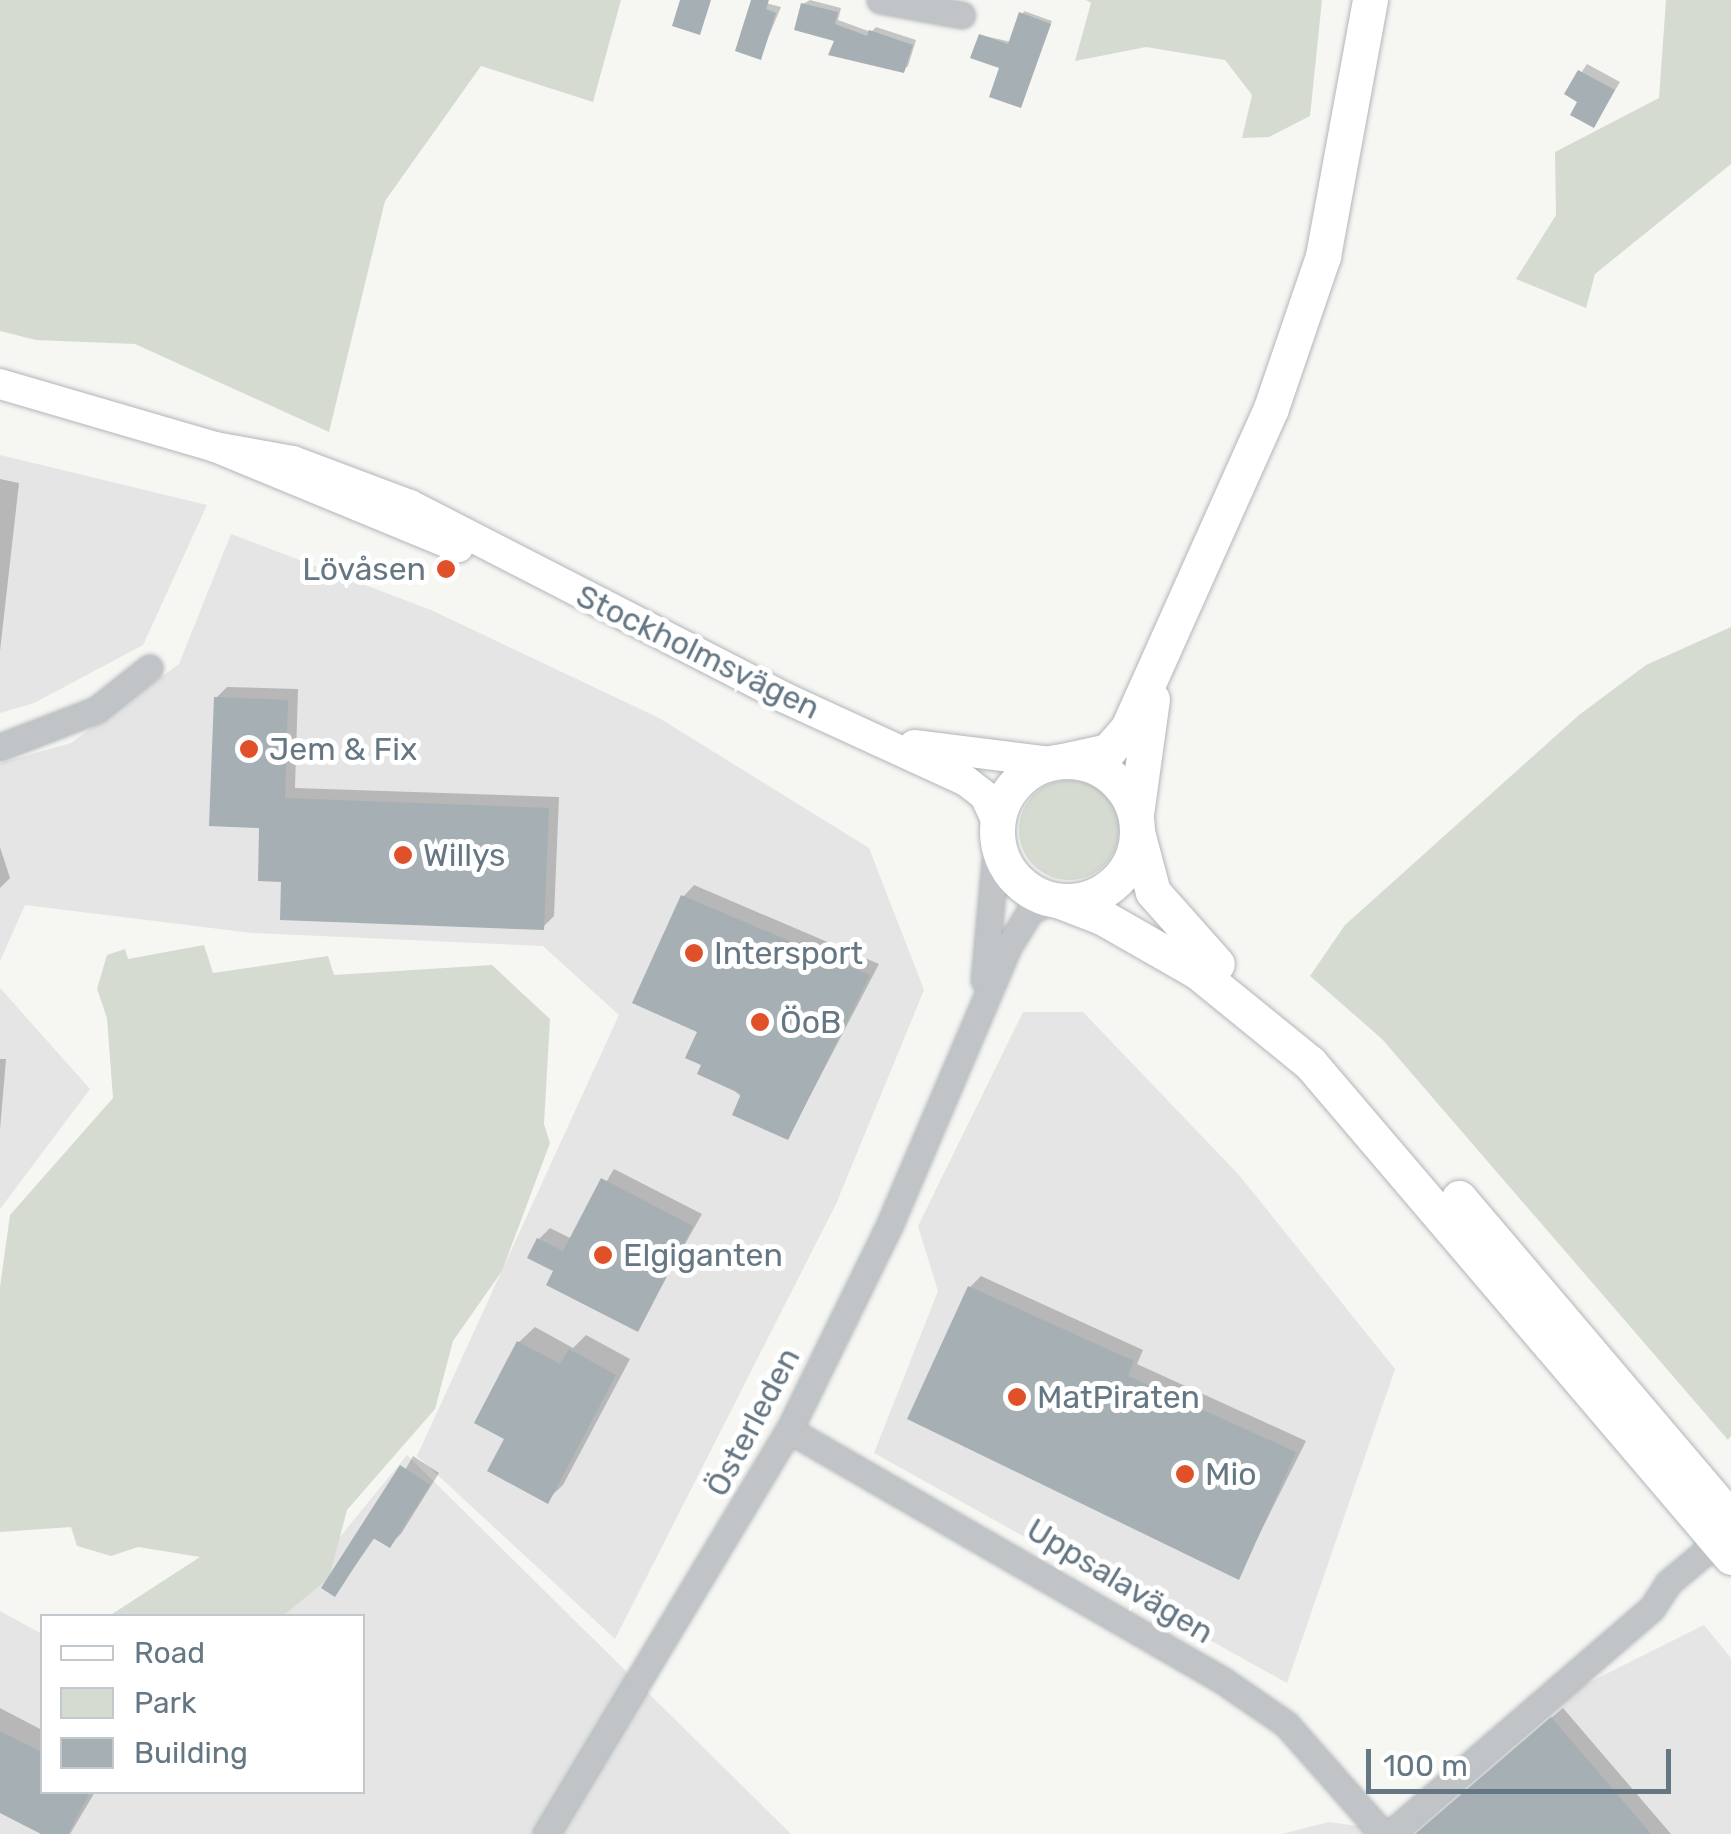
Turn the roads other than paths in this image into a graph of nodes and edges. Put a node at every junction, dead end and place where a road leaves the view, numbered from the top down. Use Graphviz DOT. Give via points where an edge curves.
graph roads {
  1 [pos="880,0"];
  2 [pos="1370,0"];
  3 [pos="962,15"];
  4 [pos="0,384"];
  5 [pos="1157,664"];
  6 [pos="148,668"];
  7 [pos="892,743"];
  8 [pos="0,747"];
  9 [pos="1056,762"];
  10 [pos="1137,823"];
  11 [pos="998,830"];
  12 [pos="1056,900"];
  13 [pos="978,1020"];
  14 [pos="789,1430"];
  15 [pos="1728,1537"];
  16 [pos="546,1834"];
  17 [pos="1386,1834"];
  1 -- 3 [label="street"];
  2 -- 5 [label="highway" via="1350,130 1303,321 1231,505"];
  4 -- 7 [label="main road, Stockholmsvägen" via="215,447 450,545 505,556 783,697"];
  5 -- 9 [label="highway" via="1116,744 1094,756"];
  5 -- 10 [label="highway"];
  6 -- 8 [label="street" via="96,710"];
  7 -- 9 [label="main road, Stockholmsvägen"];
  7 -- 11 [label="main road, Stockholmsvägen" via="976,788"];
  9 -- 10 [label="highway" via="1104,770 1125,790"];
  9 -- 11 [label="highway" via="1012,787"];
  10 -- 12 [label="highway" via="1131,862 1116,882 1084,900"];
  10 -- 15 [label="highway" via="1153,892 1181,930 1405,1138"];
  11 -- 12 [label="highway" via="1012,876"];
  11 -- 13 [label="street, Österleden"];
  12 -- 13 [label="street, Österleden" via="1021,922"];
  12 -- 15 [label="highway" via="1198,972 1310,1063"];
  13 -- 14 [label="street, Österleden" via="889,1226"];
  14 -- 16 [label="street, Österleden"];
  14 -- 17 [label="street, Uppsalavägen" via="1065,1584 1264,1708"];
  15 -- 17 [label="street, Uppsalavägen"];
}
